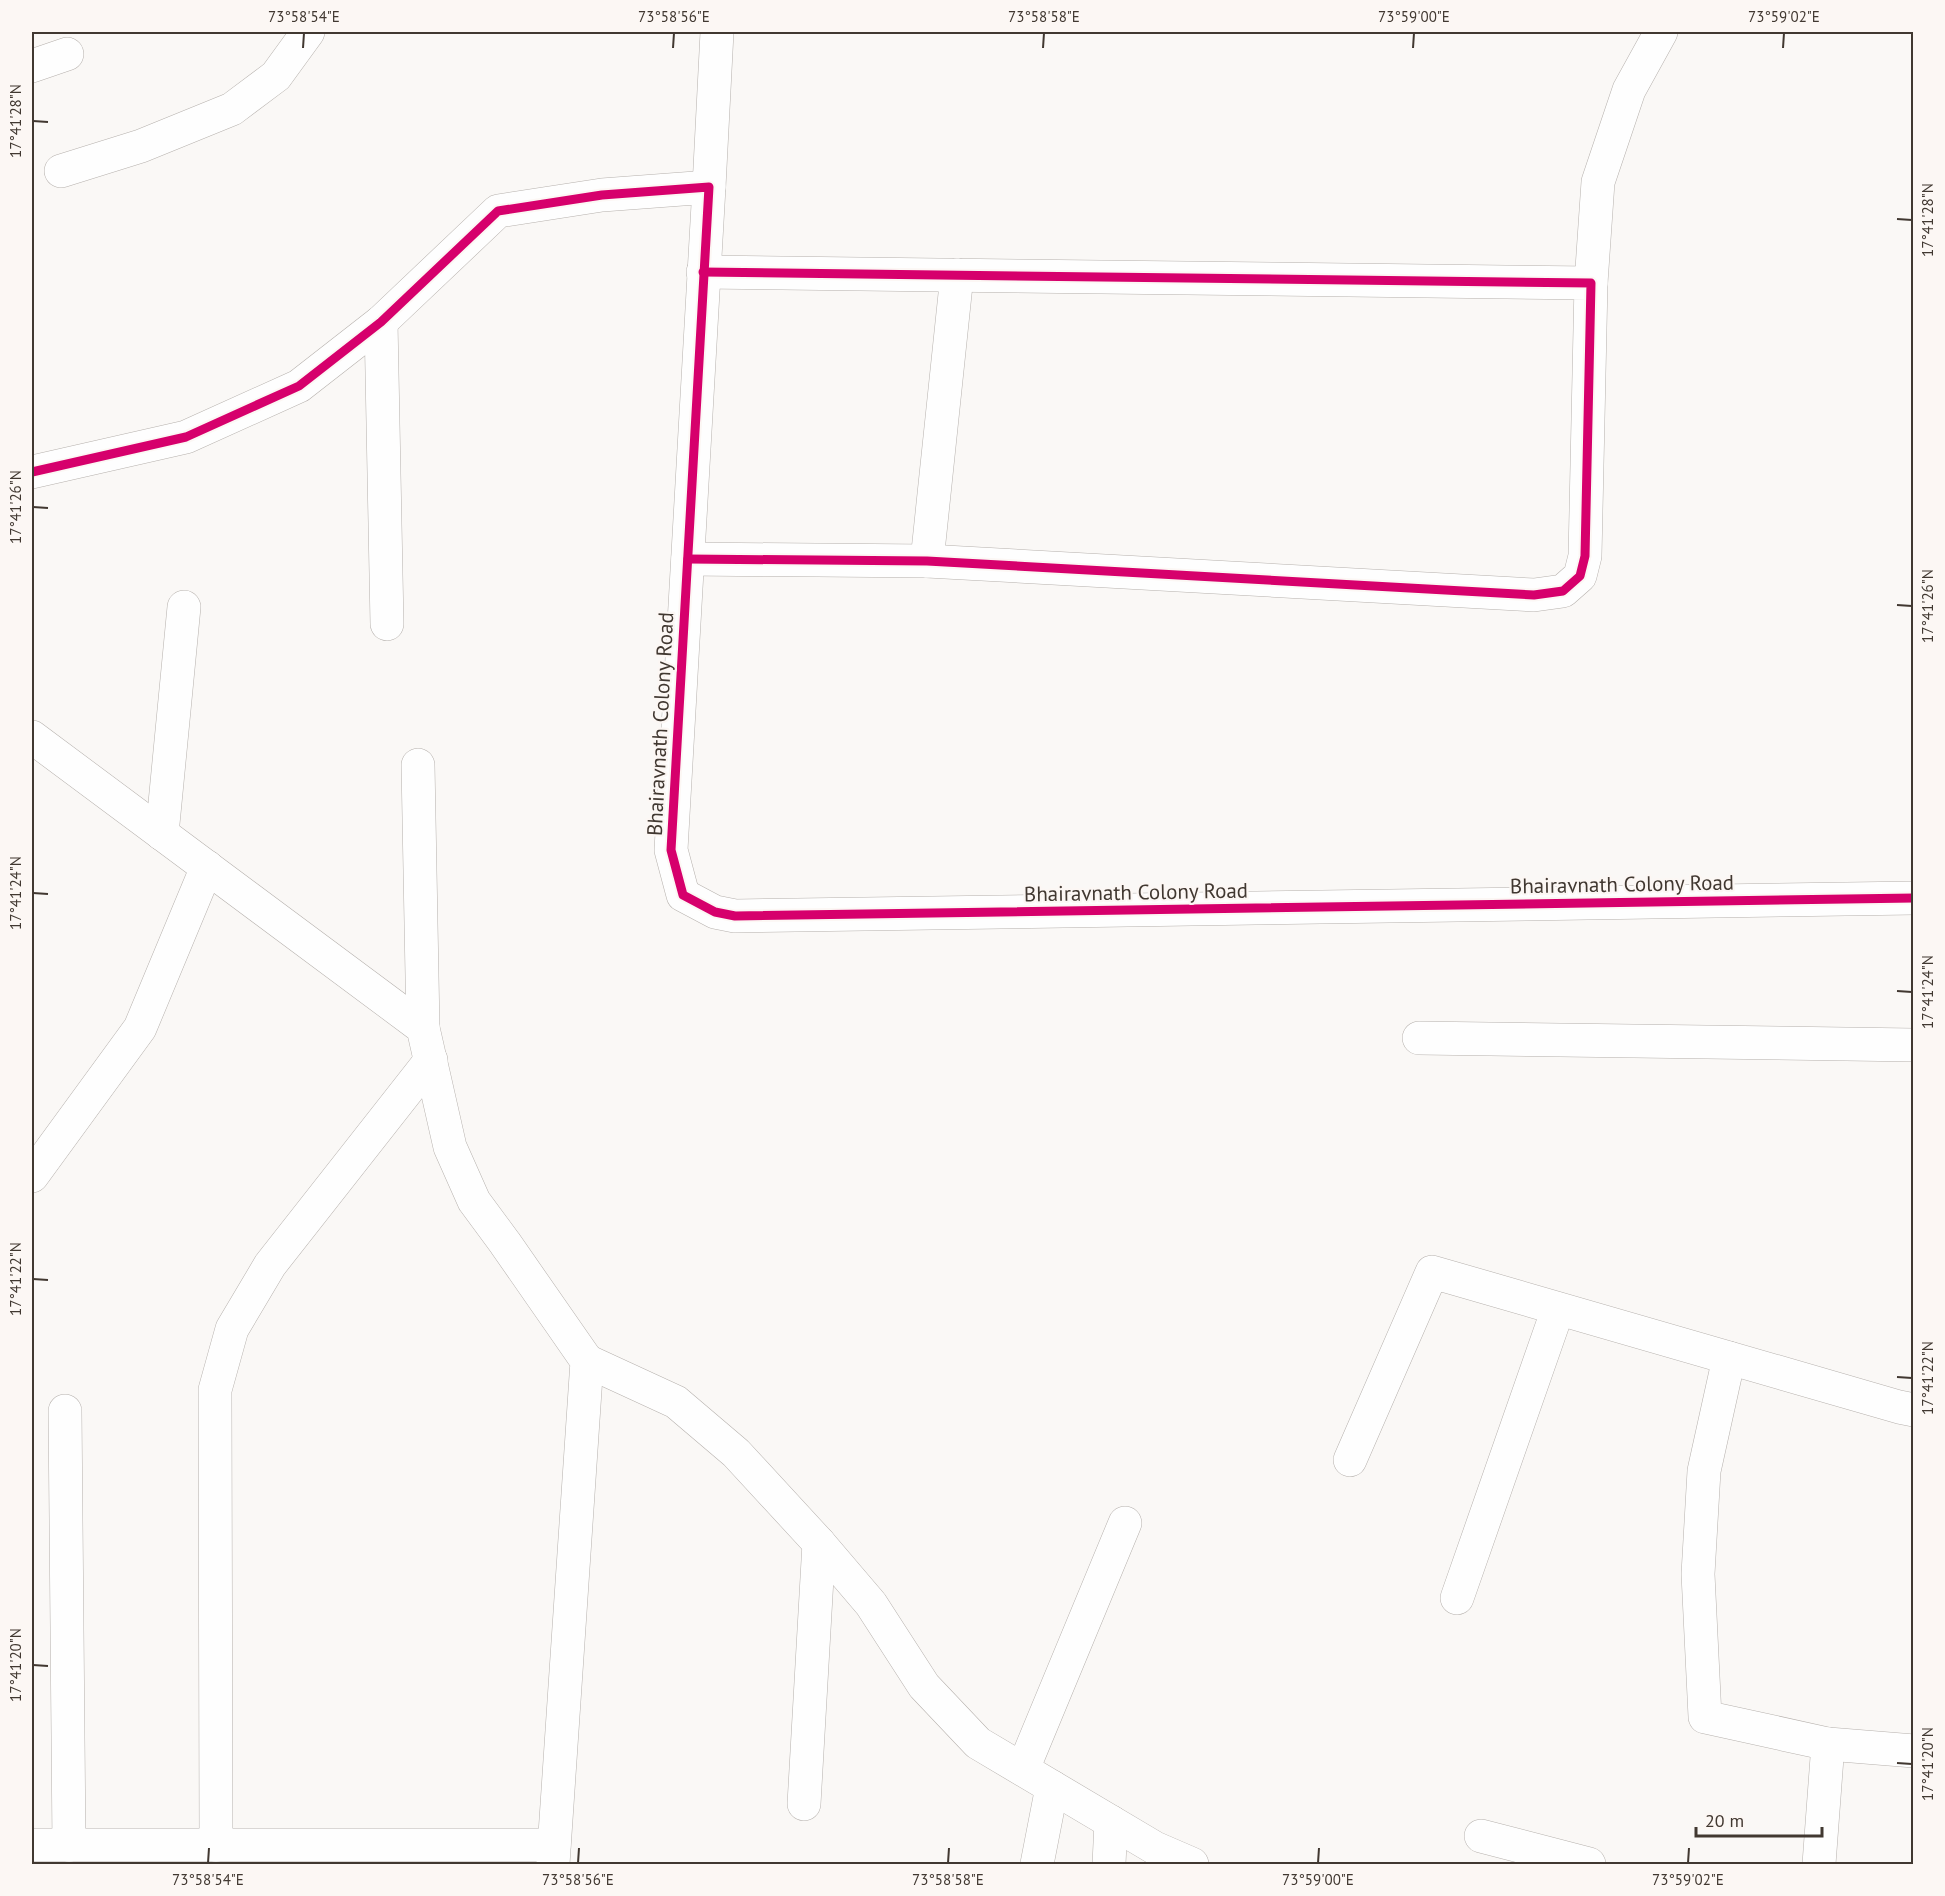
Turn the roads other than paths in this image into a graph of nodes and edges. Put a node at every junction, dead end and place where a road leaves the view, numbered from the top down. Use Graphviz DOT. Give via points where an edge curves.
graph roads {
  1 [pos="308,32"];
  2 [pos="723,32"];
  3 [pos="1661,32"];
  4 [pos="67,54"];
  5 [pos="32,66"];
  6 [pos="61,171"];
  7 [pos="709,187"];
  8 [pos="703,272"];
  9 [pos="957,275"];
  10 [pos="1591,283"];
  11 [pos="381,322"];
  12 [pos="32,472"];
  13 [pos="688,559"];
  14 [pos="927,561"];
  15 [pos="184,607"];
  16 [pos="387,624"];
  17 [pos="32,737"];
  18 [pos="418,765"];
  19 [pos="162,834"];
  20 [pos="207,867"];
  21 [pos="1914,898"];
  22 [pos="423,1028"];
  23 [pos="1419,1038"];
  24 [pos="1914,1045"];
  25 [pos="431,1060"];
  26 [pos="32,1176"];
  27 [pos="1558,1309"];
  28 [pos="1729,1358"];
  29 [pos="587,1361"];
  30 [pos="1914,1410"];
  31 [pos="65,1411"];
  32 [pos="1350,1460"];
  33 [pos="1125,1523"];
  34 [pos="819,1543"];
  35 [pos="1457,1598"];
  36 [pos="1828,1744"];
  37 [pos="1914,1751"];
  38 [pos="1023,1769"];
  39 [pos="1052,1787"];
  40 [pos="804,1804"];
  41 [pos="1111,1822"];
  42 [pos="1481,1836"];
  43 [pos="32,1845"];
  44 [pos="69,1845"];
  45 [pos="216,1845"];
  46 [pos="554,1855"];
  47 [pos="1037,1864"];
  48 [pos="1109,1864"];
  49 [pos="1192,1864"];
  50 [pos="1589,1864"];
  51 [pos="1819,1864"];
  1 -- 6 [label="street" via="276,76 232,109 141,147"];
  2 -- 7 [label="street, Bhairavnath Colony Road"];
  3 -- 10 [label="street" via="1629,90 1598,182"];
  4 -- 5 [label="street"];
  7 -- 8 [label="street, Bhairavnath Colony Road"];
  7 -- 11 [label="street" via="602,195 498,211"];
  8 -- 9 [label="street"];
  8 -- 13 [label="street, Bhairavnath Colony Road"];
  9 -- 10 [label="street"];
  9 -- 14 [label="street"];
  10 -- 14 [label="street" via="1585,556 1580,576 1563,591 1534,595"];
  11 -- 12 [label="street" via="299,386 186,436"];
  11 -- 16 [label="street"];
  13 -- 14 [label="street"];
  13 -- 21 [label="street, Bhairavnath Colony Road" via="671,850 683,896 714,912 735,916"];
  15 -- 19 [label="street"];
  17 -- 19 [label="street"];
  18 -- 22 [label="street"];
  19 -- 20 [label="street"];
  20 -- 22 [label="street"];
  20 -- 26 [label="street" via="140,1028"];
  22 -- 25 [label="street"];
  23 -- 24 [label="street"];
  25 -- 29 [label="street" via="450,1147 474,1201"];
  25 -- 45 [label="street" via="270,1265 232,1329 214,1390"];
  27 -- 28 [label="street"];
  27 -- 32 [label="street" via="1432,1272"];
  27 -- 35 [label="street"];
  28 -- 30 [label="street"];
  28 -- 36 [label="street" via="1704,1472 1698,1574 1705,1717"];
  29 -- 34 [label="street" via="676,1402 736,1453"];
  29 -- 46 [label="street"];
  31 -- 44 [label="street"];
  33 -- 38 [label="street"];
  34 -- 38 [label="street" via="871,1604 924,1686 978,1743"];
  34 -- 40 [label="street"];
  36 -- 37 [label="street"];
  36 -- 51 [label="street"];
  38 -- 39 [label="street"];
  39 -- 41 [label="street"];
  39 -- 47 [label="street"];
  41 -- 48 [label="street"];
  41 -- 49 [label="street"];
  42 -- 50 [label="street"];
  43 -- 44 [label="street"];
  44 -- 45 [label="street"];
  45 -- 46 [label="street"];
}
